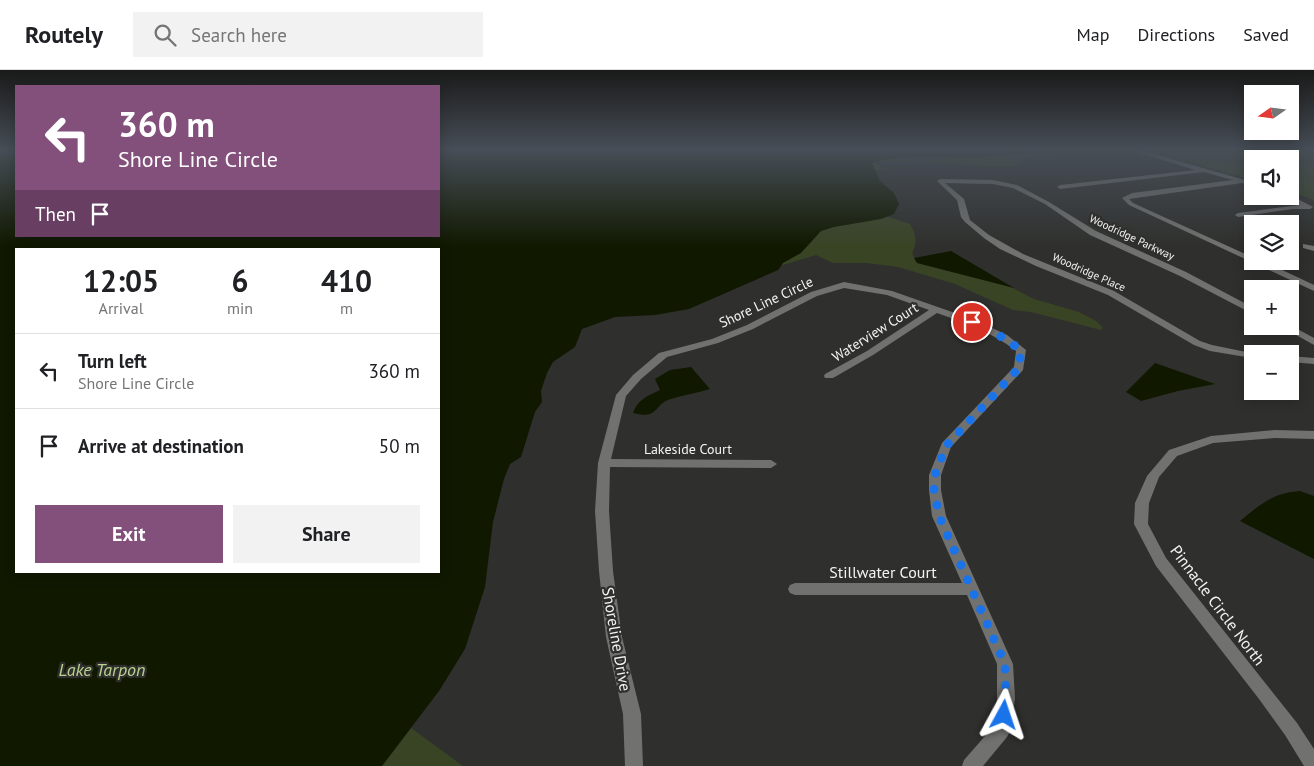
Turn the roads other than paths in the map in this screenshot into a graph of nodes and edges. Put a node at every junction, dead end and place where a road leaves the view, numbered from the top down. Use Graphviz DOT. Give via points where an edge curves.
graph roads {
  1 [pos="940,182"];
  2 [pos="1005,182"];
  3 [pos="1099,182"];
  4 [pos="1231,182"];
  5 [pos="1060,187"];
  6 [pos="1299,202"];
  7 [pos="1312,208"];
  8 [pos="1238,215"];
  9 [pos="1244,256"];
  10 [pos="1275,270"];
  11 [pos="1314,288"];
  12 [pos="1244,306"];
  13 [pos="934,310"];
  14 [pos="1299,334"];
  15 [pos="1314,342"];
  16 [pos="1244,354"];
  17 [pos="1299,360"];
  18 [pos="1314,361"];
  19 [pos="829,376"];
  20 [pos="1314,435"];
  21 [pos="604,464"];
  22 [pos="772,464"];
  23 [pos="602,511"];
  24 [pos="795,589"];
  25 [pos="971,589"];
  26 [pos="634,766"];
  27 [pos="971,766"];
  28 [pos="1314,766"];
  1 -- 16 [label="street, Woodridge Place" via="960,199 962,213 968,222 1000,245 1113,294 1196,343"];
  2 -- 12 [label="street, Woodridge Parkway" via="1047,203 1093,233"];
  3 -- 5 [label="street"];
  4 -- 9 [label="street" via="1125,198 1131,204"];
  6 -- 7 [label="street"];
  7 -- 8 [label="street" via="1293,207"];
  10 -- 11 [label="street"];
  13 -- 19 [label="street, Waterview Court"];
  13 -- 21 [label="street, Shore Line Circle" via="889,293 844,285 814,294 715,341 663,355 621,395"];
  13 -- 25 [label="street, Shore Line Circle" via="985,327 1021,350 1019,368 946,446 935,475 939,516"];
  14 -- 15 [label="street"];
  17 -- 18 [label="street"];
  20 -- 28 [label="street, Pinnacle Circle North" via="1275,434 1211,440 1173,453 1153,476 1142,503 1141,524 1161,562 1265,694"];
  21 -- 22 [label="street, Lakeside Court"];
  21 -- 23 [label="street, Shore Line Circle"];
  23 -- 26 [label="street, Shoreline Drive" via="614,638 632,714"];
  24 -- 25 [label="street, Stillwater Court"];
  25 -- 27 [label="street, Shore Line Circle" via="1005,664 1006,699 1001,731"];
}
